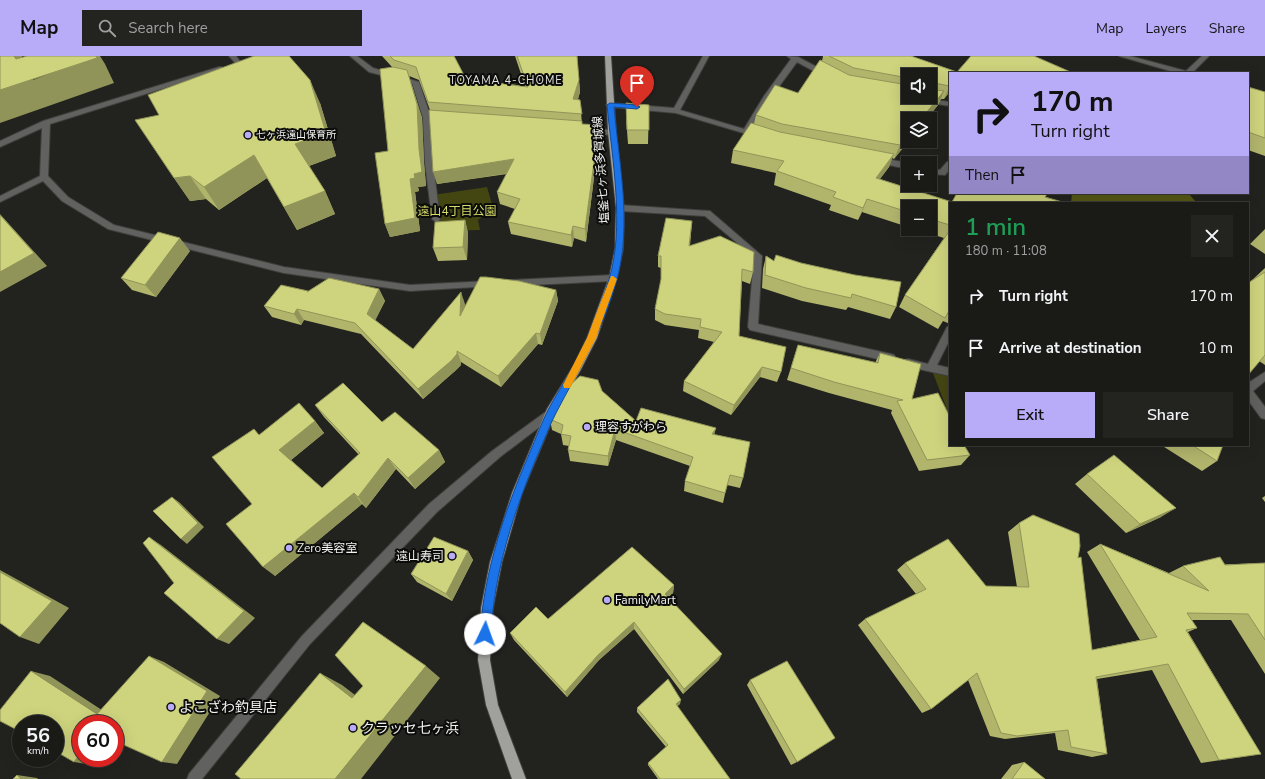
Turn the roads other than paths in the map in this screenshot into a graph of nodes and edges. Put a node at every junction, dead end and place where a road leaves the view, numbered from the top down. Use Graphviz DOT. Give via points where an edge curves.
graph roads {
  1 [pos="232,56"];
  2 [pos="353,56"];
  3 [pos="608,56"];
  4 [pos="706,56"];
  5 [pos="1122,56"];
  6 [pos="1206,56"];
  7 [pos="793,57"];
  8 [pos="1180,72"];
  9 [pos="1189,72"];
  10 [pos="835,79"];
  11 [pos="937,102"];
  12 [pos="949,104"];
  13 [pos="610,105"];
  14 [pos="676,111"];
  15 [pos="46,124"];
  16 [pos="577,129"];
  17 [pos="612,132"];
  18 [pos="746,132"];
  19 [pos="766,137"];
  20 [pos="0,144"];
  21 [pos="870,159"];
  22 [pos="901,165"];
  23 [pos="949,165"];
  24 [pos="937,172"];
  25 [pos="44,177"];
  26 [pos="0,199"];
  27 [pos="620,208"];
  28 [pos="436,219"];
  29 [pos="613,278"];
  30 [pos="949,332"];
  31 [pos="932,368"];
  32 [pos="949,372"];
  33 [pos="1265,376"];
  34 [pos="1249,390"];
  35 [pos="1249,392"];
  36 [pos="551,412"];
  37 [pos="1265,415"];
  38 [pos="194,779"];
  39 [pos="519,779"];
  1 -- 15 [label="street" via="242,63"];
  2 -- 28 [label="street" via="371,70 415,82 431,118 429,163"];
  3 -- 13 [label="main road, 塩釜七ヶ浜多賀城線"];
  4 -- 14 [label="street"];
  5 -- 8 [label="street"];
  6 -- 9 [label="street"];
  7 -- 10 [label="street"];
  7 -- 18 [label="street"];
  11 -- 12 [label="street"];
  13 -- 14 [label="street"];
  13 -- 17 [label="main road, 塩釜七ヶ浜多賀城線"];
  14 -- 18 [label="street"];
  15 -- 20 [label="street"];
  15 -- 25 [label="street"];
  16 -- 17 [label="street"];
  17 -- 27 [label="main road, 塩釜七ヶ浜多賀城線"];
  18 -- 19 [label="street"];
  21 -- 22 [label="street"];
  23 -- 24 [label="street" via="942,173"];
  25 -- 26 [label="street"];
  25 -- 29 [label="street" via="65,198 111,227 284,270 410,288"];
  27 -- 29 [label="main road, 塩釜七ヶ浜多賀城線" via="619,249"];
  27 -- 31 [label="street" via="707,213 758,256 753,327"];
  29 -- 36 [label="main road, 塩釜七ヶ浜多賀城線" via="592,338"];
  30 -- 31 [label="street"];
  31 -- 32 [label="street"];
  33 -- 34 [label="street"];
  35 -- 37 [label="street"];
  36 -- 38 [label="street" via="496,454 433,508 306,640"];
  36 -- 39 [label="main road, 塩釜七ヶ浜多賀城線" via="517,493 496,562 487,608 484,660 492,705"];
}
